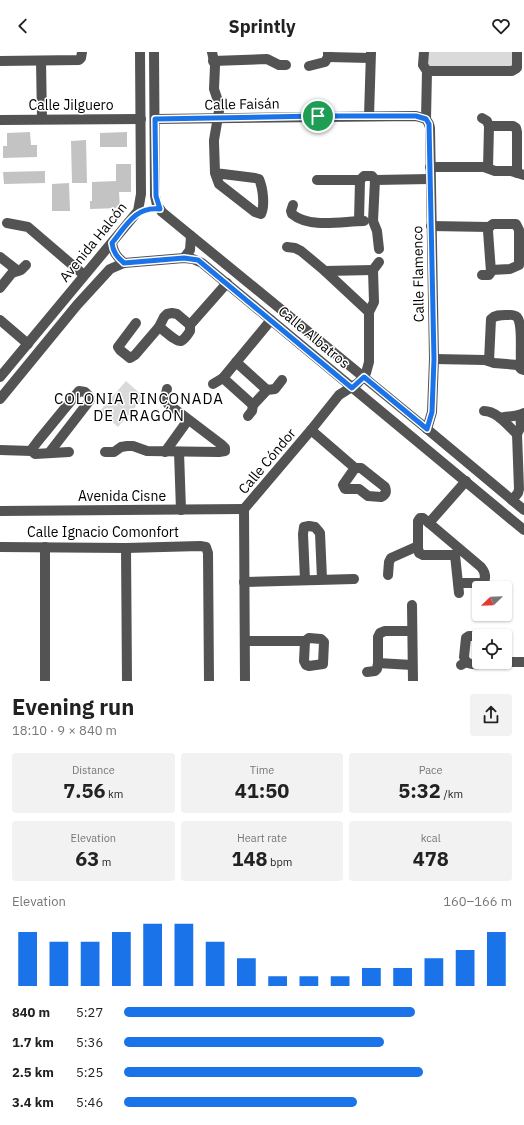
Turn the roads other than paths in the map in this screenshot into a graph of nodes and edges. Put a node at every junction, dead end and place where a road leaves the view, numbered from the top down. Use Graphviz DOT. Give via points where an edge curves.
graph roads {
  1 [pos="140,52"];
  2 [pos="154,52"];
  3 [pos="424,52"];
  4 [pos="517,52"];
  5 [pos="328,54"];
  6 [pos="371,55"];
  7 [pos="81,56"];
  8 [pos="213,56"];
  9 [pos="273,56"];
  10 [pos="0,61"];
  11 [pos="41,61"];
  12 [pos="286,65"];
  13 [pos="309,66"];
  14 [pos="427,71"];
  15 [pos="369,116"];
  16 [pos="218,118"];
  17 [pos="482,118"];
  18 [pos="42,119"];
  19 [pos="141,119"];
  20 [pos="155,119"];
  21 [pos="426,119"];
  22 [pos="0,120"];
  23 [pos="489,126"];
  24 [pos="430,167"];
  25 [pos="488,168"];
  26 [pos="215,173"];
  27 [pos="521,174"];
  28 [pos="430,179"];
  29 [pos="317,180"];
  30 [pos="360,180"];
  31 [pos="375,180"];
  32 [pos="293,205"];
  33 [pos="160,209"];
  34 [pos="136,214"];
  35 [pos="359,221"];
  36 [pos="373,221"];
  37 [pos="7,223"];
  38 [pos="430,226"];
  39 [pos="489,227"];
  40 [pos="191,236"];
  41 [pos="112,243"];
  42 [pos="287,247"];
  43 [pos="379,249"];
  44 [pos="0,257"];
  45 [pos="184,258"];
  46 [pos="124,263"];
  47 [pos="26,265"];
  48 [pos="491,270"];
  49 [pos="18,271"];
  50 [pos="325,271"];
  51 [pos="84,275"];
  52 [pos="482,276"];
  53 [pos="227,284"];
  54 [pos="0,288"];
  55 [pos="369,312"];
  56 [pos="521,316"];
  57 [pos="0,320"];
  58 [pos="271,320"];
  59 [pos="136,323"];
  60 [pos="190,325"];
  61 [pos="159,327"];
  62 [pos="28,344"];
  63 [pos="434,359"];
  64 [pos="489,361"];
  65 [pos="236,362"];
  66 [pos="521,367"];
  67 [pos="0,377"];
  68 [pos="364,377"];
  69 [pos="223,378"];
  70 [pos="282,380"];
  71 [pos="213,384"];
  72 [pos="352,388"];
  73 [pos="167,389"];
  74 [pos="267,390"];
  75 [pos="0,399"];
  76 [pos="253,405"];
  77 [pos="484,411"];
  78 [pos="522,414"];
  79 [pos="248,416"];
  80 [pos="500,418"];
  81 [pos="188,420"];
  82 [pos="427,429"];
  83 [pos="311,430"];
  84 [pos="517,434"];
  85 [pos="0,450"];
  86 [pos="32,451"];
  87 [pos="68,452"];
  88 [pos="105,452"];
  89 [pos="165,452"];
  90 [pos="179,452"];
  91 [pos="49,453"];
  92 [pos="355,468"];
  93 [pos="466,481"];
  94 [pos="512,500"];
  95 [pos="181,510"];
  96 [pos="244,510"];
  97 [pos="524,510"];
  98 [pos="0,511"];
  99 [pos="429,523"];
  100 [pos="524,530"];
  101 [pos="418,546"];
  102 [pos="0,547"];
  103 [pos="45,547"];
  104 [pos="126,548"];
  105 [pos="457,552"];
  106 [pos="388,575"];
  107 [pos="322,579"];
  108 [pos="354,579"];
  109 [pos="304,580"];
  110 [pos="244,582"];
  111 [pos="458,583"];
  112 [pos="459,593"];
  113 [pos="412,605"];
  114 [pos="412,631"];
  115 [pos="472,636"];
  116 [pos="245,641"];
  117 [pos="304,641"];
  118 [pos="512,662"];
  119 [pos="524,662"];
  120 [pos="378,663"];
  121 [pos="472,664"];
  122 [pos="412,665"];
  123 [pos="367,672"];
  124 [pos="45,681"];
  125 [pos="127,681"];
  126 [pos="209,681"];
  127 [pos="245,681"];
  128 [pos="413,681"];
  1 -- 19 [label="street, Avenida Halcón"];
  2 -- 20 [label="street"];
  3 -- 14 [label="street, Calle Flamenco" via="423,65"];
  4 -- 14 [label="street" via="517,68 512,71"];
  5 -- 6 [label="street"];
  5 -- 13 [label="street" via="322,64"];
  6 -- 15 [label="street"];
  7 -- 11 [label="street"];
  8 -- 9 [label="street" via="267,59"];
  8 -- 16 [label="street" via="214,89 219,104"];
  9 -- 12 [label="street" via="279,65"];
  10 -- 11 [label="street"];
  11 -- 18 [label="street"];
  14 -- 21 [label="street, Calle Flamenco"];
  15 -- 16 [label="street, Calle Faisán"];
  15 -- 21 [label="street, Calle Faisán" via="416,116"];
  16 -- 20 [label="street, Calle Faisán"];
  16 -- 26 [label="street" via="214,140"];
  17 -- 23 [label="street"];
  18 -- 19 [label="street, Calle Jilguero"];
  18 -- 22 [label="street, Calle Jilguero"];
  19 -- 34 [label="street, Avenida Halcón" via="141,194"];
  20 -- 33 [label="street" via="156,196"];
  21 -- 24 [label="street, Calle Flamenco" via="430,128"];
  23 -- 25 [label="street"];
  23 -- 27 [label="street" via="516,128"];
  24 -- 25 [label="street"];
  24 -- 28 [label="street, Calle Flamenco"];
  25 -- 27 [label="street"];
  26 -- 26 [label="street" via="219,184 261,214 263,209 259,180"];
  28 -- 31 [label="street"];
  28 -- 38 [label="street, Calle Flamenco"];
  29 -- 30 [label="street"];
  30 -- 31 [label="street" via="366,176 372,176"];
  30 -- 35 [label="street"];
  31 -- 36 [label="street"];
  32 -- 35 [label="street" via="292,214 306,222"];
  33 -- 34 [label="street" via="146,209"];
  33 -- 40 [label="street, Calle Albatros"];
  34 -- 41 [label="street, Avenida Halcón"];
  35 -- 36 [label="street"];
  36 -- 43 [label="street"];
  37 -- 51 [label="street" via="28,228"];
  38 -- 39 [label="street"];
  38 -- 63 [label="street, Calle Flamenco"];
  39 -- 48 [label="street"];
  39 -- 48 [label="street" via="493,224 514,223 520,230 519,265 510,269"];
  40 -- 45 [label="street" via="190,250"];
  40 -- 68 [label="street, Calle Albatros"];
  41 -- 46 [label="street" via="116,256"];
  41 -- 51 [label="street, Avenida Halcón"];
  42 -- 50 [label="street" via="301,250"];
  44 -- 49 [label="street"];
  45 -- 46 [label="street, Calle Albatros"];
  45 -- 53 [label="street, Calle Albatros" via="198,260"];
  46 -- 75 [label="street, Avenida Halcón" via="110,269 93,286"];
  47 -- 49 [label="street"];
  48 -- 52 [label="street" via="490,274"];
  49 -- 54 [label="street" via="12,273"];
  50 -- 55 [label="street"];
  50 -- 55 [label="street" via="376,266 374,302"];
  51 -- 62 [label="street, Avenida Halcón"];
  53 -- 58 [label="street, Calle Albatros"];
  53 -- 60 [label="street"];
  55 -- 68 [label="street" via="369,362"];
  56 -- 64 [label="street" via="499,315 491,319"];
  56 -- 66 [label="street"];
  57 -- 62 [label="street"];
  58 -- 65 [label="street"];
  58 -- 72 [label="street, Calle Albatros"];
  59 -- 61 [label="street" via="118,347 130,358"];
  60 -- 61 [label="street" via="172,313 166,315"];
  60 -- 61 [label="street" via="190,331 180,341"];
  62 -- 67 [label="street, Avenida Halcón"];
  63 -- 64 [label="street"];
  63 -- 82 [label="street, Calle Flamenco" via="432,412"];
  64 -- 66 [label="street"];
  65 -- 69 [label="street"];
  65 -- 74 [label="street"];
  68 -- 72 [label="street, Calle Cóndor"];
  68 -- 82 [label="street, Calle Albatros"];
  69 -- 71 [label="street"];
  69 -- 76 [label="street"];
  70 -- 74 [label="street" via="275,389"];
  72 -- 83 [label="street, Calle Cóndor" via="338,395"];
  72 -- 93 [label="street, Calle Albatros"];
  73 -- 81 [label="street" via="166,401"];
  74 -- 76 [label="street"];
  76 -- 79 [label="street"];
  77 -- 80 [label="street"];
  78 -- 80 [label="street"];
  78 -- 84 [label="street"];
  80 -- 84 [label="street"];
  81 -- 89 [label="street"];
  81 -- 90 [label="street" via="225,449 223,452"];
  82 -- 94 [label="street, Calle Albatros"];
  83 -- 92 [label="street"];
  83 -- 96 [label="street, Calle Cóndor"];
  84 -- 94 [label="street" via="519,489"];
  85 -- 86 [label="street"];
  86 -- 91 [label="street" via="35,454"];
  86 -- 91 [label="street" via="79,391 85,392 90,400"];
  87 -- 91 [label="street"];
  88 -- 89 [label="street" via="133,446 147,451"];
  89 -- 90 [label="street"];
  90 -- 95 [label="street"];
  93 -- 99 [label="street"];
  93 -- 100 [label="street, Calle Albatros"];
  94 -- 97 [label="street, Calle Albatros"];
  95 -- 96 [label="street, Avenida Cisne"];
  95 -- 98 [label="street, Avenida Cisne"];
  96 -- 110 [label="street, Calle Cóndor"];
  99 -- 101 [label="street" via="424,518 418,520"];
  99 -- 105 [label="street"];
  101 -- 105 [label="street" via="421,554"];
  101 -- 106 [label="street" via="391,558"];
  102 -- 103 [label="street, Calle Ignacio Comonfort"];
  103 -- 104 [label="street, Calle Ignacio Comonfort"];
  103 -- 124 [label="street"];
  104 -- 125 [label="street"];
  104 -- 126 [label="street, Calle Ignacio Comonfort" via="206,547"];
  105 -- 111 [label="street"];
  105 -- 111 [label="street" via="481,567 485,575 482,583"];
  107 -- 108 [label="street"];
  107 -- 109 [label="street"];
  107 -- 109 [label="street" via="320,533 315,527 309,526 304,527 303,534"];
  109 -- 110 [label="street"];
  110 -- 116 [label="street, Calle Cóndor"];
  111 -- 112 [label="street"];
  113 -- 114 [label="street"];
  114 -- 120 [label="street" via="380,633"];
  114 -- 122 [label="street"];
  115 -- 121 [label="street" via="466,638 463,664"];
  116 -- 117 [label="street"];
  116 -- 127 [label="street, Calle Cóndor"];
  118 -- 119 [label="street"];
  120 -- 122 [label="street"];
  120 -- 123 [label="street" via="376,670"];
  122 -- 128 [label="street"];
}
